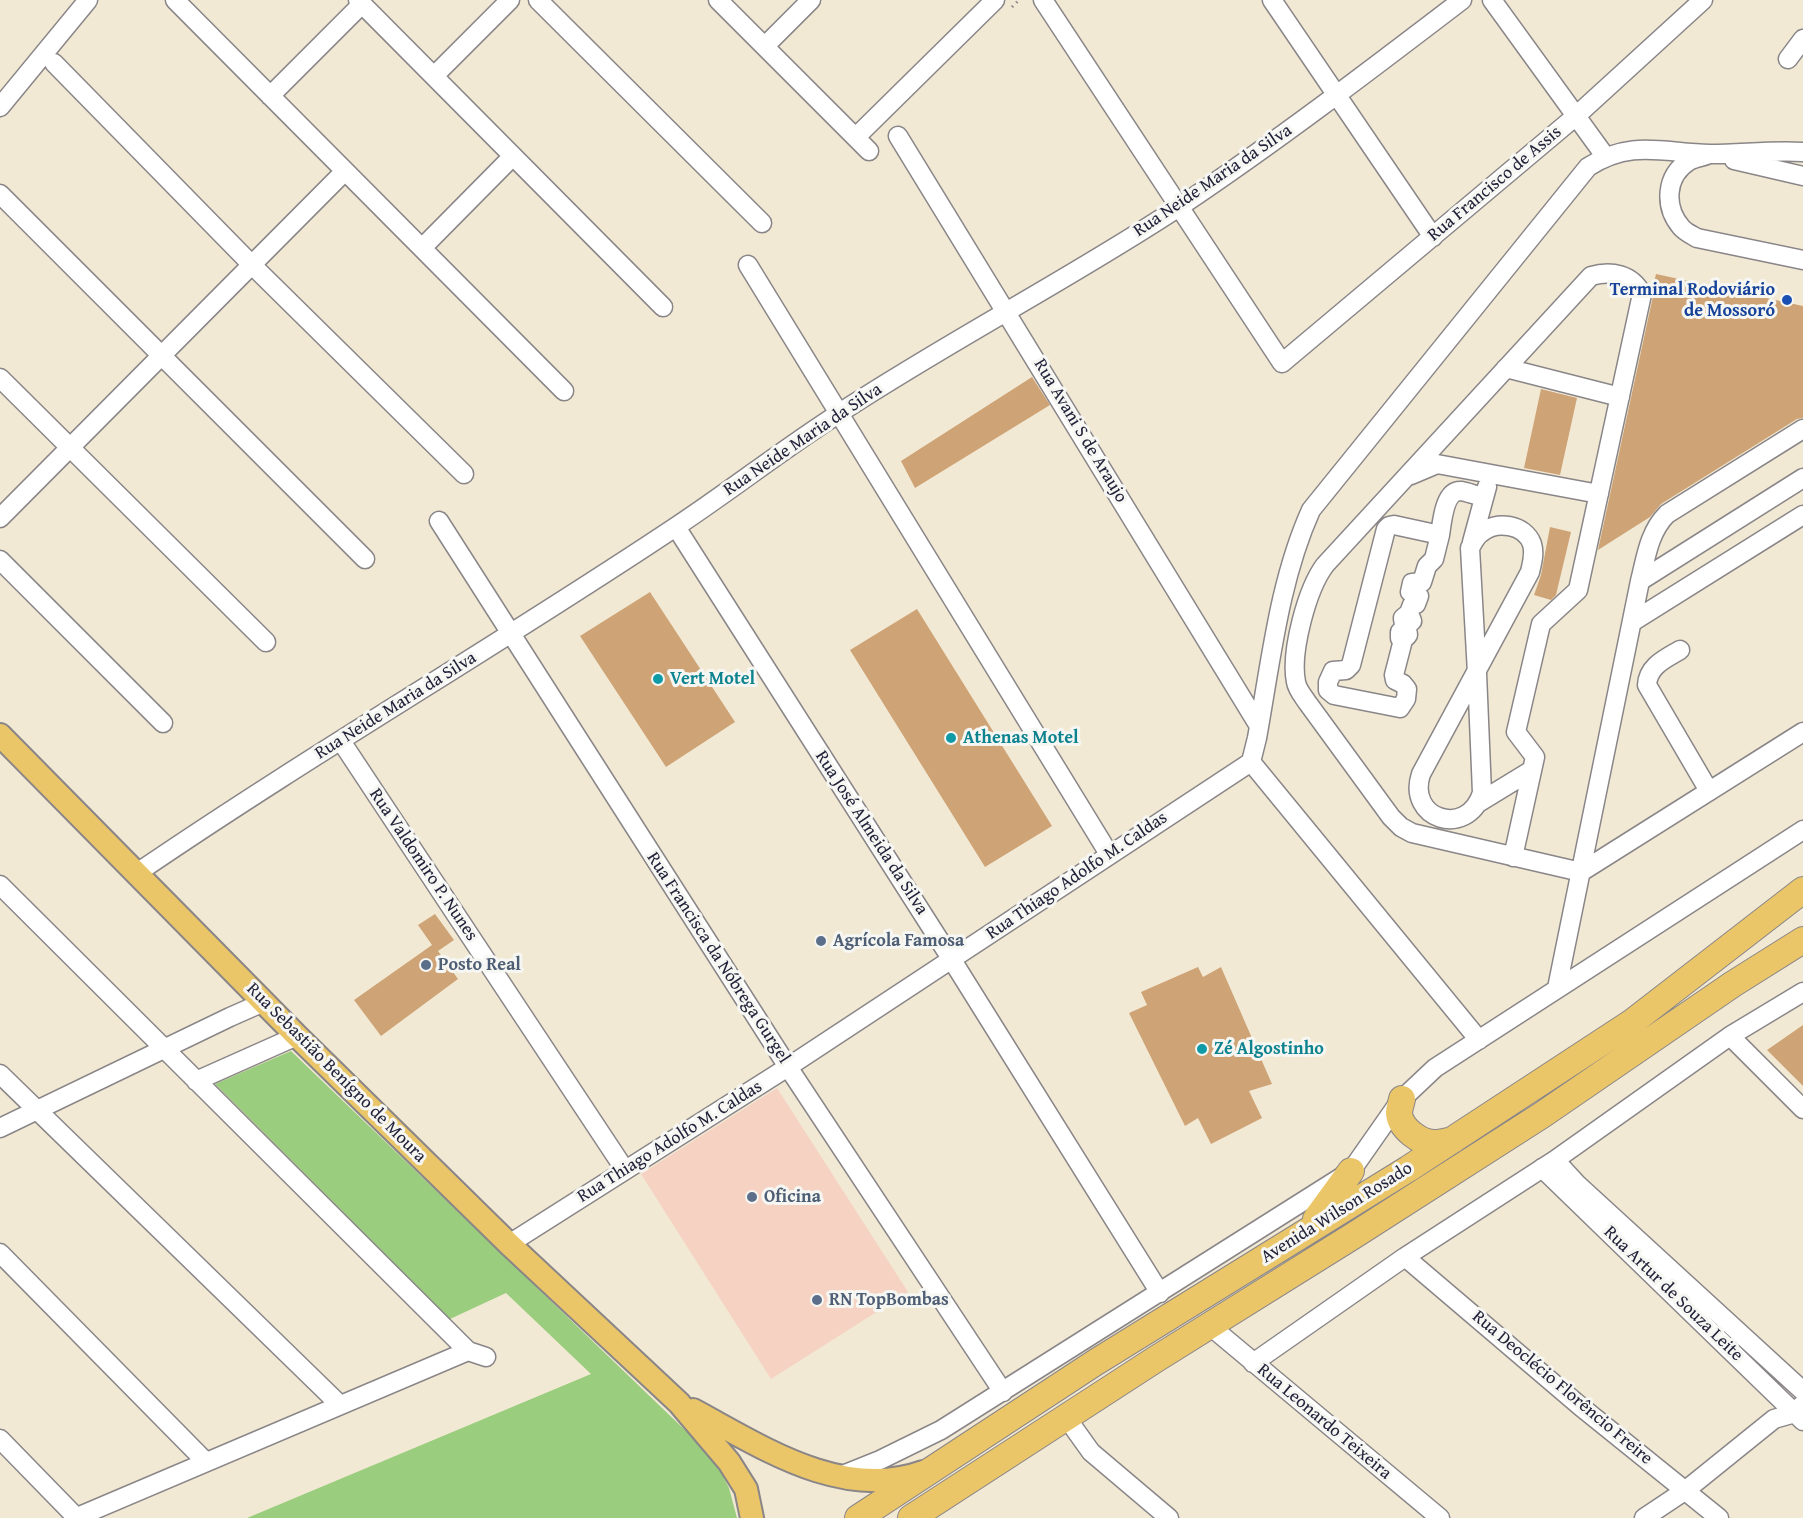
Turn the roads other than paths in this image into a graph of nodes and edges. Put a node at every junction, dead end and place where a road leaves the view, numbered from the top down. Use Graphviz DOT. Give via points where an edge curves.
graph roads {
  1 [pos="88,0"];
  2 [pos="175,0"];
  3 [pos="510,0"];
  4 [pos="538,0"];
  5 [pos="718,0"];
  6 [pos="811,0"];
  7 [pos="995,0"];
  8 [pos="1043,0"];
  9 [pos="1272,0"];
  10 [pos="1462,0"];
  11 [pos="1492,0"];
  12 [pos="1703,0"];
  13 [pos="360,2"];
  14 [pos="1803,39"];
  15 [pos="765,46"];
  16 [pos="1788,59"];
  17 [pos="54,63"];
  18 [pos="434,76"];
  19 [pos="270,96"];
  20 [pos="1337,96"];
  21 [pos="0,107"];
  22 [pos="1576,116"];
  23 [pos="898,136"];
  24 [pos="856,137"];
  25 [pos="868,152"];
  26 [pos="1803,152"];
  27 [pos="1709,154"];
  28 [pos="513,156"];
  29 [pos="1605,156"];
  30 [pos="342,168"];
  31 [pos="1803,176"];
  32 [pos="0,194"];
  33 [pos="1179,207"];
  34 [pos="762,223"];
  35 [pos="1433,237"];
  36 [pos="422,248"];
  37 [pos="1803,260"];
  38 [pos="249,261"];
  39 [pos="748,265"];
  40 [pos="663,307"];
  41 [pos="1007,312"];
  42 [pos="158,351"];
  43 [pos="1506,368"];
  44 [pos="0,378"];
  45 [pos="564,391"];
  46 [pos="1620,397"];
  47 [pos="839,413"];
  48 [pos="1803,429"];
  49 [pos="66,444"];
  50 [pos="464,474"];
  51 [pos="1491,474"];
  52 [pos="1407,477"];
  53 [pos="1803,478"];
  54 [pos="1599,494"];
  55 [pos="1484,497"];
  56 [pos="0,502"];
  57 [pos="1803,515"];
  58 [pos="0,518"];
  59 [pos="439,521"];
  60 [pos="676,527"];
  61 [pos="1440,536"];
  62 [pos="1470,548"];
  63 [pos="365,559"];
  64 [pos="0,560"];
  65 [pos="1640,581"];
  66 [pos="1632,622"];
  67 [pos="510,634"];
  68 [pos="266,642"];
  69 [pos="1680,650"];
  70 [pos="1477,673"];
  71 [pos="163,723"];
  72 [pos="1259,726"];
  73 [pos="1803,732"];
  74 [pos="0,735"];
  75 [pos="340,741"];
  76 [pos="1251,762"];
  77 [pos="1532,770"];
  78 [pos="1709,791"];
  79 [pos="1478,803"];
  80 [pos="1803,830"];
  81 [pos="1109,854"];
  82 [pos="1513,857"];
  83 [pos="1581,872"];
  84 [pos="137,873"];
  85 [pos="0,885"];
  86 [pos="1803,890"];
  87 [pos="1803,940"];
  88 [pos="952,960"];
  89 [pos="1557,988"];
  90 [pos="1803,992"];
  91 [pos="264,1002"];
  92 [pos="297,1036"];
  93 [pos="1730,1036"];
  94 [pos="1479,1040"];
  95 [pos="166,1049"];
  96 [pos="788,1067"];
  97 [pos="0,1074"];
  98 [pos="196,1081"];
  99 [pos="1402,1099"];
  100 [pos="1803,1109"];
  101 [pos="36,1111"];
  102 [pos="0,1128"];
  103 [pos="1453,1140"];
  104 [pos="1549,1164"];
  105 [pos="625,1170"];
  106 [pos="1351,1171"];
  107 [pos="1306,1232"];
  108 [pos="509,1244"];
  109 [pos="0,1253"];
  110 [pos="1405,1257"];
  111 [pos="1160,1293"];
  112 [pos="1209,1325"];
  113 [pos="1253,1363"];
  114 [pos="1801,1384"];
  115 [pos="1003,1392"];
  116 [pos="679,1402"];
  117 [pos="340,1406"];
  118 [pos="1796,1410"];
  119 [pos="1066,1417"];
  120 [pos="0,1440"];
  121 [pos="206,1462"];
  122 [pos="937,1466"];
  123 [pos="838,1477"];
  124 [pos="1686,1490"];
  125 [pos="75,1518"];
  126 [pos="752,1518"];
  127 [pos="858,1518"];
  128 [pos="911,1518"];
  129 [pos="1169,1518"];
  130 [pos="1440,1518"];
  131 [pos="1644,1518"];
  132 [pos="1719,1518"];
  1 -- 21 [label="street"];
  2 -- 19 [label="street"];
  3 -- 18 [label="street"];
  4 -- 34 [label="street"];
  5 -- 15 [label="street"];
  6 -- 15 [label="street"];
  7 -- 24 [label="street"];
  8 -- 33 [label="street"];
  9 -- 20 [label="street"];
  10 -- 20 [label="street, Rua Neide Maria da Silva"];
  11 -- 22 [label="street"];
  12 -- 22 [label="street, Rua Francisco de Assis"];
  13 -- 18 [label="street"];
  13 -- 19 [label="street"];
  14 -- 16 [label="street"];
  15 -- 24 [label="street"];
  17 -- 38 [label="street"];
  18 -- 28 [label="street"];
  19 -- 30 [label="street"];
  20 -- 33 [label="street, Rua Neide Maria da Silva"];
  20 -- 35 [label="street"];
  22 -- 29 [label="street"];
  22 -- 35 [label="street, Rua Francisco de Assis"];
  23 -- 41 [label="street, Rua Avani S de Araujo"];
  24 -- 25 [label="street"];
  26 -- 27 [label="street"];
  27 -- 29 [label="street" via="1650,149"];
  27 -- 31 [label="street"];
  27 -- 37 [label="street" via="1689,161 1669,186 1669,202 1683,230 1697,237"];
  28 -- 36 [label="street"];
  28 -- 40 [label="street"];
  29 -- 72 [label="street" via="1580,176 1311,510 1286,580"];
  30 -- 36 [label="street"];
  30 -- 38 [label="street"];
  32 -- 42 [label="street"];
  33 -- 35 [label="street, Rua Francisco de Assis" via="1282,363"];
  33 -- 41 [label="street, Rua Neide Maria da Silva"];
  36 -- 45 [label="street"];
  38 -- 42 [label="street"];
  38 -- 50 [label="street"];
  39 -- 47 [label="street"];
  41 -- 47 [label="street, Rua Neide Maria da Silva"];
  41 -- 72 [label="street, Rua Avani S de Araujo"];
  42 -- 49 [label="street"];
  42 -- 63 [label="street"];
  43 -- 46 [label="street"];
  43 -- 46 [label="street" via="1591,276 1616,274 1638,285 1642,294"];
  43 -- 52 [label="street"];
  44 -- 49 [label="street"];
  46 -- 54 [label="street"];
  47 -- 60 [label="street, Rua Neide Maria da Silva"];
  47 -- 81 [label="street"];
  48 -- 65 [label="street" via="1666,514 1652,533"];
  49 -- 56 [label="street"];
  49 -- 58 [label="street"];
  49 -- 68 [label="street"];
  51 -- 52 [label="street" via="1437,464"];
  51 -- 54 [label="street"];
  51 -- 55 [label="street"];
  52 -- 82 [label="street" via="1315,578 1304,610 1295,660 1296,684 1401,827 1430,838"];
  53 -- 65 [label="street"];
  54 -- 77 [label="street" via="1578,590 1541,624 1516,732 1535,757"];
  55 -- 61 [label="street" via="1453,493 1448,498"];
  55 -- 62 [label="street"];
  57 -- 66 [label="street"];
  59 -- 67 [label="street, Rua Francisca da Nóbrega Gurgel"];
  60 -- 67 [label="street, Rua Neide Maria da Silva"];
  60 -- 88 [label="street, Rua José Almeida da Silva"];
  61 -- 61 [label="street" via="1394,525 1386,529 1351,665 1346,670 1334,671 1328,682 1328,690 1334,695 1400,708 1404,705 1408,693 1394,675 1412,605 1419,596 1410,591 1412,583 1422,584"];
  62 -- 70 [label="street"];
  62 -- 70 [label="street" via="1479,534 1500,524 1528,535 1534,557 1530,572"];
  64 -- 71 [label="street"];
  65 -- 66 [label="street"];
  66 -- 83 [label="street"];
  67 -- 75 [label="street, Rua Neide Maria da Silva"];
  67 -- 96 [label="street, Rua Francisca da Nóbrega Gurgel"];
  69 -- 78 [label="street" via="1651,669 1647,685"];
  70 -- 79 [label="street" via="1482,793"];
  70 -- 79 [label="street" via="1417,785 1424,807 1443,819 1464,815"];
  72 -- 76 [label="street"];
  73 -- 78 [label="street"];
  74 -- 84 [label="main road, Rua Sebastião Benígno de Moura"];
  75 -- 84 [label="street, Rua Neide Maria da Silva"];
  75 -- 105 [label="street, Rua Valdomiro P. Nunes"];
  76 -- 81 [label="street, Rua Thiago Adolfo M. Caldas"];
  76 -- 94 [label="street"];
  77 -- 79 [label="street"];
  77 -- 82 [label="street"];
  78 -- 83 [label="street"];
  80 -- 89 [label="street"];
  81 -- 88 [label="street, Rua Thiago Adolfo M. Caldas"];
  82 -- 83 [label="street"];
  83 -- 89 [label="street"];
  84 -- 91 [label="main road, Rua Sebastião Benígno de Moura"];
  85 -- 95 [label="street"];
  86 -- 103 [label="highway, Avenida Wilson Rosado" via="1631,1023"];
  87 -- 112 [label="highway, Avenida Wilson Rosado" via="1542,1115"];
  88 -- 96 [label="street, Rua Thiago Adolfo M. Caldas"];
  88 -- 111 [label="street, Rua José Almeida da Silva"];
  89 -- 94 [label="street"];
  90 -- 93 [label="street"];
  91 -- 92 [label="main road, Rua Sebastião Benígno de Moura"];
  91 -- 95 [label="street"];
  92 -- 98 [label="street"];
  92 -- 108 [label="main road, Rua Sebastião Benígno de Moura"];
  93 -- 100 [label="street"];
  93 -- 104 [label="street"];
  94 -- 99 [label="street" via="1435,1068"];
  95 -- 98 [label="street"];
  95 -- 101 [label="street"];
  96 -- 105 [label="street, Rua Thiago Adolfo M. Caldas"];
  96 -- 115 [label="street, Rua Francisca da Nóbrega Gurgel"];
  97 -- 101 [label="street"];
  98 -- 117 [label="street" via="477,1354"];
  99 -- 103 [label="highway" via="1400,1117 1412,1134 1433,1143"];
  99 -- 106 [label="street"];
  101 -- 102 [label="street"];
  101 -- 117 [label="street"];
  103 -- 107 [label="highway, Avenida Wilson Rosado"];
  104 -- 110 [label="street"];
  104 -- 114 [label="street, Rua Artur de Souza Leite" via="1578,1185"];
  104 -- 118 [label="street, Rua Artur de Souza Leite"];
  105 -- 108 [label="street, Rua Thiago Adolfo M. Caldas"];
  106 -- 107 [label="highway"];
  106 -- 111 [label="street"];
  107 -- 122 [label="highway, Avenida Wilson Rosado"];
  108 -- 116 [label="main road, Rua Sebastião Benígno de Moura"];
  109 -- 121 [label="street"];
  110 -- 113 [label="street"];
  110 -- 124 [label="street, Rua Deoclécio Florêncio Freire"];
  111 -- 115 [label="street"];
  112 -- 113 [label="street, Rua Leonardo Teixeira"];
  112 -- 119 [label="highway, Avenida Wilson Rosado"];
  113 -- 130 [label="street, Rua Leonardo Teixeira"];
  114 -- 118 [label="street"];
  115 -- 123 [label="street" via="940,1430"];
  116 -- 123 [label="main road" via="767,1450"];
  116 -- 126 [label="main road" via="729,1462 746,1489"];
  117 -- 121 [label="street"];
  118 -- 124 [label="street" via="1774,1419"];
  119 -- 128 [label="highway, Avenida Wilson Rosado"];
  119 -- 129 [label="street" via="1091,1452"];
  120 -- 125 [label="street"];
  121 -- 125 [label="street"];
  122 -- 123 [label="main road" via="905,1478"];
  122 -- 127 [label="highway, Avenida Wilson Rosado"];
  124 -- 131 [label="street"];
  124 -- 132 [label="street, Rua Deoclécio Florêncio Freire"];
}
